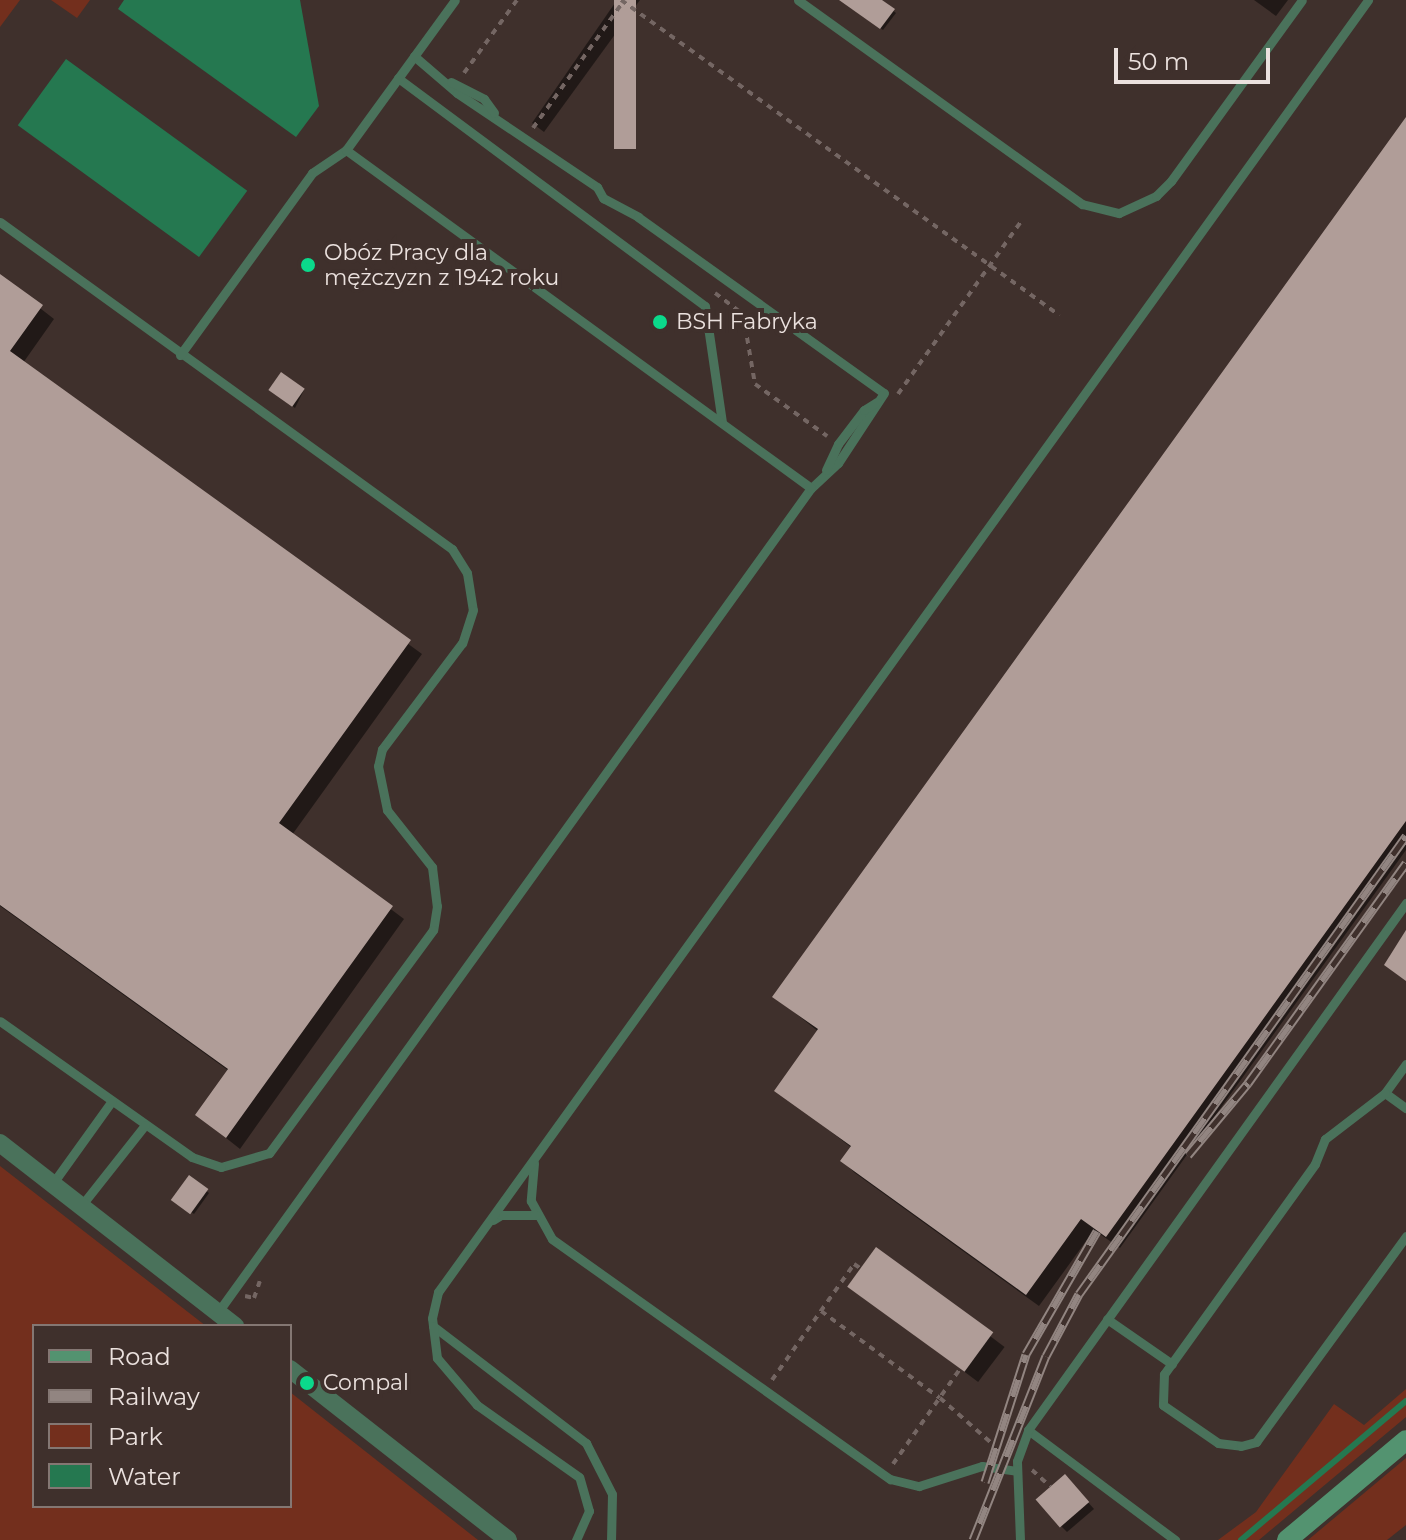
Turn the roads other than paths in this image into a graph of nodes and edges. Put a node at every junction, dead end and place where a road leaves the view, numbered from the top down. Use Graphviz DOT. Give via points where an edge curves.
graph roads {
  1 [pos="454,0"];
  2 [pos="798,0"];
  3 [pos="1302,0"];
  4 [pos="1368,0"];
  5 [pos="414,56"];
  6 [pos="398,78"];
  7 [pos="346,150"];
  8 [pos="0,222"];
  9 [pos="180,355"];
  10 [pos="722,423"];
  11 [pos="811,488"];
  12 [pos="1406,903"];
  13 [pos="0,1021"];
  14 [pos="1406,1064"];
  15 [pos="1385,1093"];
  16 [pos="112,1101"];
  17 [pos="1406,1108"];
  18 [pos="145,1125"];
  19 [pos="0,1143"];
  20 [pos="537,1155"];
  21 [pos="53,1183"];
  22 [pos="81,1206"];
  23 [pos="536,1215"];
  24 [pos="488,1223"];
  25 [pos="1406,1236"];
  26 [pos="218,1312"];
  27 [pos="1107,1319"];
  28 [pos="233,1324"];
  29 [pos="433,1326"];
  30 [pos="1172,1364"];
  31 [pos="292,1371"];
  32 [pos="1028,1430"];
  33 [pos="1406,1440"];
  34 [pos="1017,1466"];
  35 [pos="508,1540"];
  36 [pos="576,1540"];
  37 [pos="611,1540"];
  38 [pos="1020,1540"];
  39 [pos="1175,1540"];
  40 [pos="1287,1540"];
  1 -- 5 [label="lane"];
  2 -- 3 [label="lane" via="1082,204 1119,213 1156,196 1171,181"];
  4 -- 20 [label="lane"];
  5 -- 6 [label="lane"];
  5 -- 11 [label="lane" via="484,99 494,113 597,187 603,198 638,217 884,393 838,463"];
  6 -- 7 [label="lane"];
  6 -- 10 [label="lane" via="705,306"];
  7 -- 9 [label="lane" via="312,173"];
  7 -- 10 [label="lane"];
  8 -- 9 [label="lane"];
  9 -- 18 [label="lane" via="452,549 467,573 473,610 462,643 382,749 378,766 387,810 432,867 437,906 433,930 269,1153 236,1166 207,1164"];
  10 -- 11 [label="lane"];
  11 -- 26 [label="lane"];
  12 -- 27 [label="lane"];
  13 -- 16 [label="lane"];
  14 -- 15 [label="lane"];
  15 -- 17 [label="lane"];
  15 -- 30 [label="lane" via="1325,1139 1315,1164"];
  16 -- 18 [label="lane"];
  16 -- 21 [label="lane"];
  18 -- 22 [label="lane"];
  19 -- 21 [label="street"];
  20 -- 23 [label="lane" via="529,1185"];
  20 -- 24 [label="lane"];
  21 -- 22 [label="street"];
  22 -- 26 [label="street"];
  23 -- 24 [label="lane" via="501,1215"];
  23 -- 34 [label="lane" via="552,1239 885,1476 908,1486 982,1466"];
  24 -- 29 [label="lane" via="438,1292"];
  25 -- 30 [label="lane" via="1256,1442 1218,1443 1169,1411 1160,1392"];
  26 -- 28 [label="street"];
  27 -- 30 [label="lane"];
  27 -- 32 [label="lane"];
  29 -- 36 [label="lane" via="437,1358 460,1388 579,1477 589,1511"];
  29 -- 37 [label="lane" via="586,1443 612,1494"];
  31 -- 35 [label="street"];
  32 -- 34 [label="lane"];
  32 -- 39 [label="lane"];
  33 -- 40 [label="street"];
  34 -- 38 [label="lane"];
}
